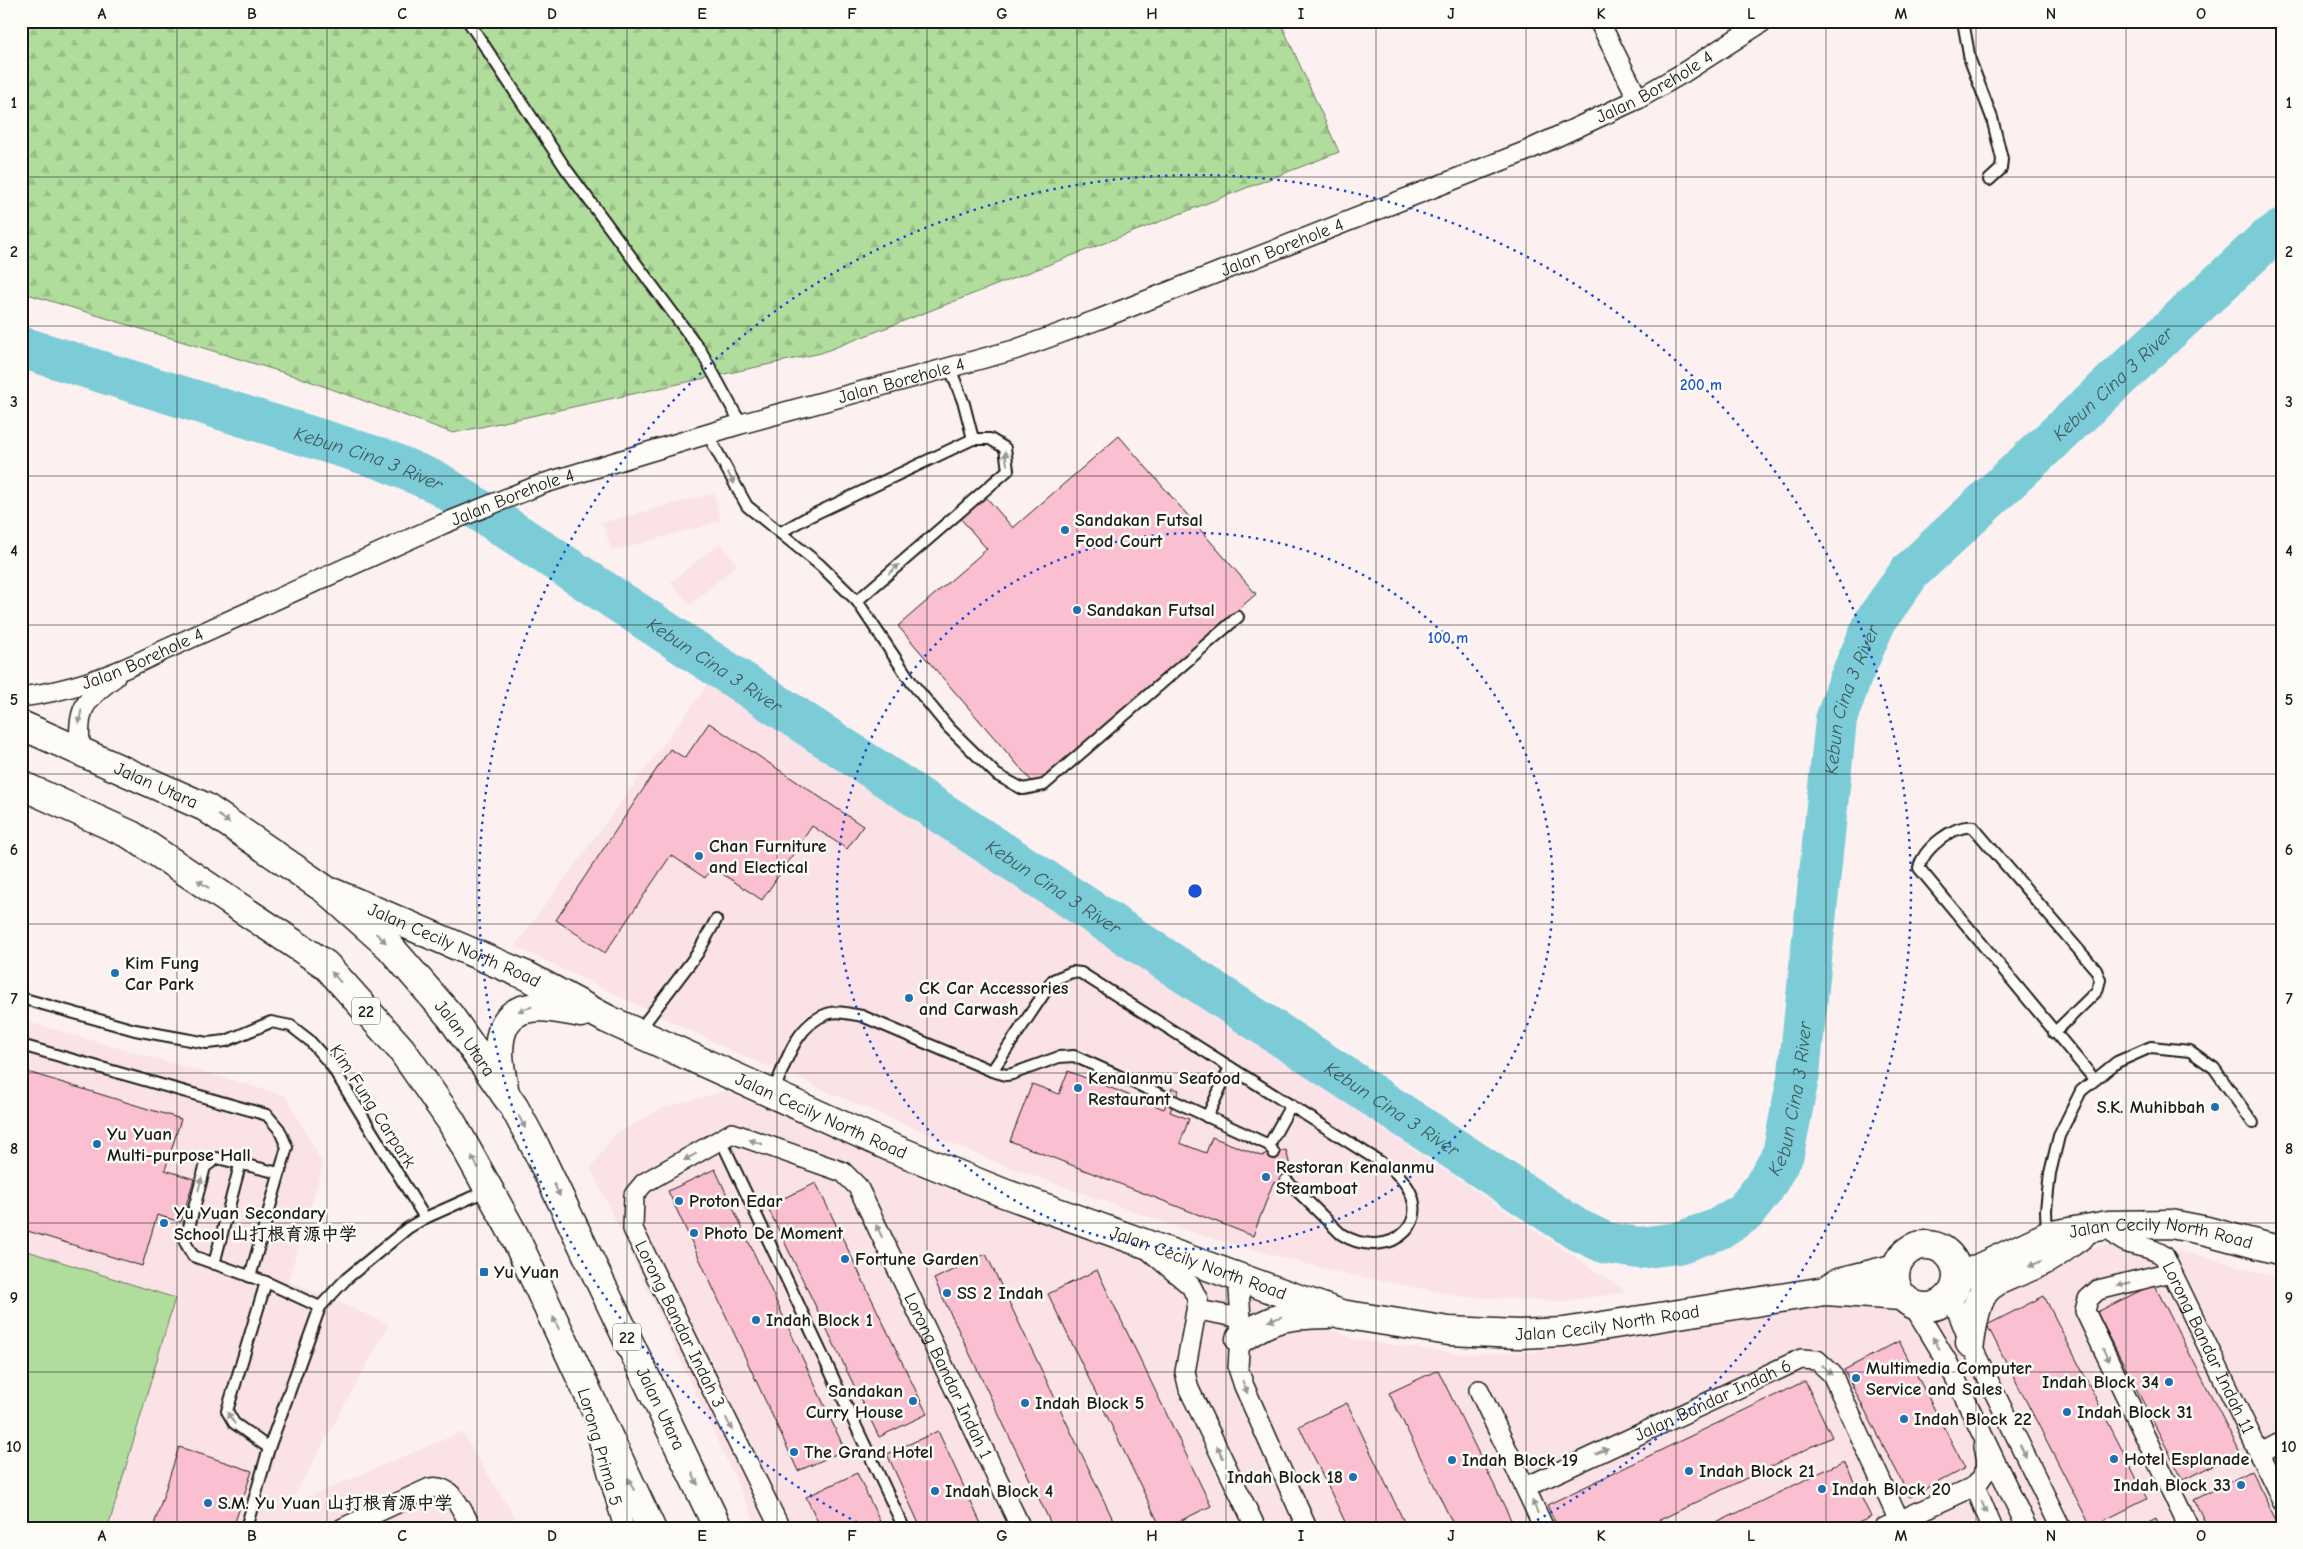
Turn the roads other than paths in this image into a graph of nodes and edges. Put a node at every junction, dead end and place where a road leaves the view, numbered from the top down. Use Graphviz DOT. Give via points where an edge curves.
graph roads {
  1 [pos="468,21"];
  2 [pos="1599,21"];
  3 [pos="1764,21"];
  4 [pos="1962,21"];
  5 [pos="1638,99"];
  6 [pos="1989,180"];
  7 [pos="950,368"];
  8 [pos="741,424"];
  9 [pos="708,435"];
  10 [pos="973,439"];
  11 [pos="781,532"];
  12 [pos="857,601"];
  13 [pos="1238,617"];
  14 [pos="124,670"];
  15 [pos="21,697"];
  16 [pos="21,725"];
  17 [pos="80,751"];
  18 [pos="21,785"];
  19 [pos="326,890"];
  20 [pos="716,920"];
  21 [pos="21,998"];
  22 [pos="607,1019"];
  23 [pos="638,1032"];
  24 [pos="2054,1033"];
  25 [pos="21,1045"];
  26 [pos="1230,1067"];
  27 [pos="992,1071"];
  28 [pos="2094,1080"];
  29 [pos="505,1094"];
  30 [pos="773,1094"];
  31 [pos="1291,1105"];
  32 [pos="1207,1117"];
  33 [pos="2253,1123"];
  34 [pos="727,1137"];
  35 [pos="240,1165"];
  36 [pos="279,1173"];
  37 [pos="1286,1180"];
  38 [pos="489,1190"];
  39 [pos="425,1218"];
  40 [pos="2099,1227"];
  41 [pos="2043,1238"];
  42 [pos="1138,1241"];
  43 [pos="2282,1251"];
  44 [pos="1947,1252"];
  45 [pos="214,1264"];
  46 [pos="1896,1268"];
  47 [pos="2171,1272"];
  48 [pos="250,1277"];
  49 [pos="1238,1277"];
  50 [pos="266,1282"];
  51 [pos="1955,1287"];
  52 [pos="1825,1291"];
  53 [pos="1907,1300"];
  54 [pos="320,1307"];
  55 [pos="1198,1310"];
  56 [pos="1341,1314"];
  57 [pos="1241,1329"];
  58 [pos="1970,1343"];
  59 [pos="576,1367"];
  60 [pos="1479,1390"];
  61 [pos="1975,1419"];
  62 [pos="2282,1442"];
  63 [pos="269,1448"];
  64 [pos="2259,1454"];
  65 [pos="1975,1486"];
  66 [pos="1526,1487"];
  67 [pos="2282,1500"];
  68 [pos="1891,1524"];
  69 [pos="246,1528"];
  70 [pos="343,1528"];
  71 [pos="472,1528"];
  72 [pos="624,1528"];
  73 [pos="651,1528"];
  74 [pos="718,1528"];
  75 [pos="780,1528"];
  76 [pos="904,1528"];
  77 [pos="1021,1528"];
  78 [pos="1256,1528"];
  79 [pos="1307,1528"];
  80 [pos="1544,1528"];
  81 [pos="1992,1528"];
  82 [pos="2027,1528"];
  83 [pos="2061,1528"];
  84 [pos="2189,1528"];
  1 -- 8 [label="lane" via="566,169 701,351"];
  2 -- 5 [label="street"];
  3 -- 5 [label="street, Jalan Borehole 4"];
  4 -- 6 [label="lane" via="1970,60 1992,118 2002,159 2001,169"];
  5 -- 7 [label="street, Jalan Borehole 4" via="1524,152 1243,263 1014,350"];
  7 -- 8 [label="street, Jalan Borehole 4"];
  7 -- 10 [label="lane"];
  8 -- 9 [label="street, Jalan Borehole 4"];
  9 -- 11 [label="lane, one-way" via="747,506"];
  9 -- 14 [label="street, Jalan Borehole 4" via="542,484 443,524"];
  10 -- 11 [label="lane"];
  12 -- 10 [label="lane, one-way" via="1008,470 1004,448 990,439"];
  11 -- 12 [label="lane"];
  12 -- 13 [label="lane" via="912,683 949,728 997,776 1022,790 1044,785"];
  14 -- 15 [label="street, Jalan Borehole 4" via="47,694"];
  14 -- 17 [label="street, one-way" via="83,708 78,723"];
  16 -- 17 [label="main road, Jalan Utara / 22"];
  17 -- 19 [label="main road, Jalan Utara / 22, one-way" via="206,807"];
  38 -- 18 [label="main road, 22, one-way" via="452,1121 401,1049 326,965 131,836"];
  19 -- 22 [label="main road, Jalan Cecily North Road" via="527,976"];
  19 -- 29 [label="main road, Jalan Utara / 22, one-way" via="390,947 450,1016"];
  20 -- 23 [label="lane" via="697,954"];
  21 -- 39 [label="lane, Kim Fung Carpark" via="135,1030 207,1044 226,1041 271,1022 292,1026 332,1066"];
  22 -- 23 [label="main road, Jalan Cecily North Road"];
  22 -- 29 [label="main road, Jalan Cecily North Road, one-way" via="549,1007 534,1006 520,1010 508,1019 501,1033 499,1053"];
  23 -- 30 [label="main road, Jalan Cecily North Road"];
  24 -- 24 [label="lane" via="2097,991 2100,980 2096,970 1973,827 1958,827 1927,850 1919,868"];
  24 -- 28 [label="lane"];
  25 -- 36 [label="lane" via="267,1115 287,1147"];
  26 -- 27 [label="lane" via="1082,973 1072,972 1053,980"];
  26 -- 31 [label="lane"];
  26 -- 32 [label="lane"];
  27 -- 30 [label="lane" via="862,1016 842,1012 827,1014 812,1022 800,1036"];
  27 -- 32 [label="lane" via="1012,1074 1059,1057 1074,1056"];
  28 -- 33 [label="lane" via="2118,1062 2151,1047 2190,1051 2214,1068"];
  28 -- 41 [label="lane" via="2081,1091 2059,1136 2050,1173"];
  29 -- 74 [label="main road, Jalan Utara / 22, one-way" via="540,1155"];
  30 -- 42 [label="main road, Jalan Cecily North Road" via="1001,1192"];
  31 -- 32 [label="lane" via="1271,1149"];
  31 -- 37 [label="lane" via="1402,1178 1415,1199 1412,1222 1407,1231 1390,1241 1370,1244 1351,1240"];
  34 -- 75 [label="street, Lorong Bandar Indah 3, one-way" via="644,1183 634,1196 633,1229"];
  34 -- 76 [label="lane"];
  77 -- 34 [label="street, Lorong Bandar Indah 1, one-way" via="858,1187 843,1172"];
  35 -- 36 [label="lane"];
  35 -- 45 [label="lane"];
  45 -- 35 [label="lane, one-way" via="193,1256 186,1242 205,1167 217,1158"];
  36 -- 48 [label="lane"];
  38 -- 39 [label="lane"];
  59 -- 38 [label="main road, 22, one-way" via="533,1273"];
  39 -- 54 [label="lane" via="346,1279"];
  40 -- 41 [label="main road, Jalan Cecily North Road"];
  40 -- 43 [label="main road, Jalan Cecily North Road" via="2171,1224"];
  40 -- 47 [label="street, Lorong Bandar Indah 11" via="2124,1244 2156,1250 2164,1256"];
  40 -- 58 [label="main road, one-way" via="2041,1262 1989,1285 1980,1296"];
  41 -- 44 [label="main road, Jalan Cecily North Road"];
  41 -- 51 [label="main road, Jalan Cecily North Road"];
  42 -- 49 [label="main road, Jalan Cecily North Road"];
  42 -- 55 [label="street" via="1191,1286 1198,1300"];
  44 -- 46 [label="main road" via="1938,1247 1917,1246 1900,1258"];
  44 -- 51 [label="main road" via="1953,1260"];
  45 -- 48 [label="lane"];
  46 -- 52 [label="main road, Jalan Cecily North Road" via="1839,1282"];
  46 -- 53 [label="main road" via="1896,1288"];
  47 -- 64 [label="street, Lorong Bandar Indah 11"];
  47 -- 84 [label="street, one-way" via="2098,1290 2088,1299 2085,1311"];
  48 -- 50 [label="lane"];
  49 -- 56 [label="main road, Jalan Cecily North Road"];
  49 -- 57 [label="street"];
  50 -- 54 [label="lane"];
  63 -- 50 [label="lane, one-way" via="234,1423 227,1410"];
  51 -- 53 [label="main road" via="1944,1303 1933,1307 1923,1308"];
  51 -- 58 [label="street"];
  52 -- 53 [label="main road, Jalan Cecily North Road"];
  52 -- 56 [label="main road, Jalan Cecily North Road" via="1564,1332 1449,1331"];
  61 -- 53 [label="street, one-way" via="1948,1363"];
  54 -- 63 [label="lane"];
  55 -- 57 [label="street"];
  78 -- 55 [label="street, one-way" via="1189,1389 1184,1372"];
  56 -- 57 [label="main road, one-way" via="1284,1316"];
  57 -- 79 [label="street, one-way" via="1238,1368"];
  58 -- 83 [label="street, one-way"];
  59 -- 72 [label="street, Lorong Prima 5"];
  73 -- 59 [label="main road, 22, one-way"];
  60 -- 66 [label="street"];
  61 -- 65 [label="street" via="1988,1462 1985,1475"];
  61 -- 82 [label="street"];
  62 -- 64 [label="street"];
  63 -- 69 [label="lane"];
  64 -- 67 [label="street, Lorong Bandar Indah 11"];
  65 -- 68 [label="street"];
  65 -- 81 [label="street, one-way"];
  66 -- 68 [label="street, Jalan Bandar Indah 6, one-way" via="1801,1359 1817,1360 1832,1374"];
  80 -- 66 [label="street, one-way"];
  70 -- 71 [label="street" via="439,1486 449,1491"];
}
